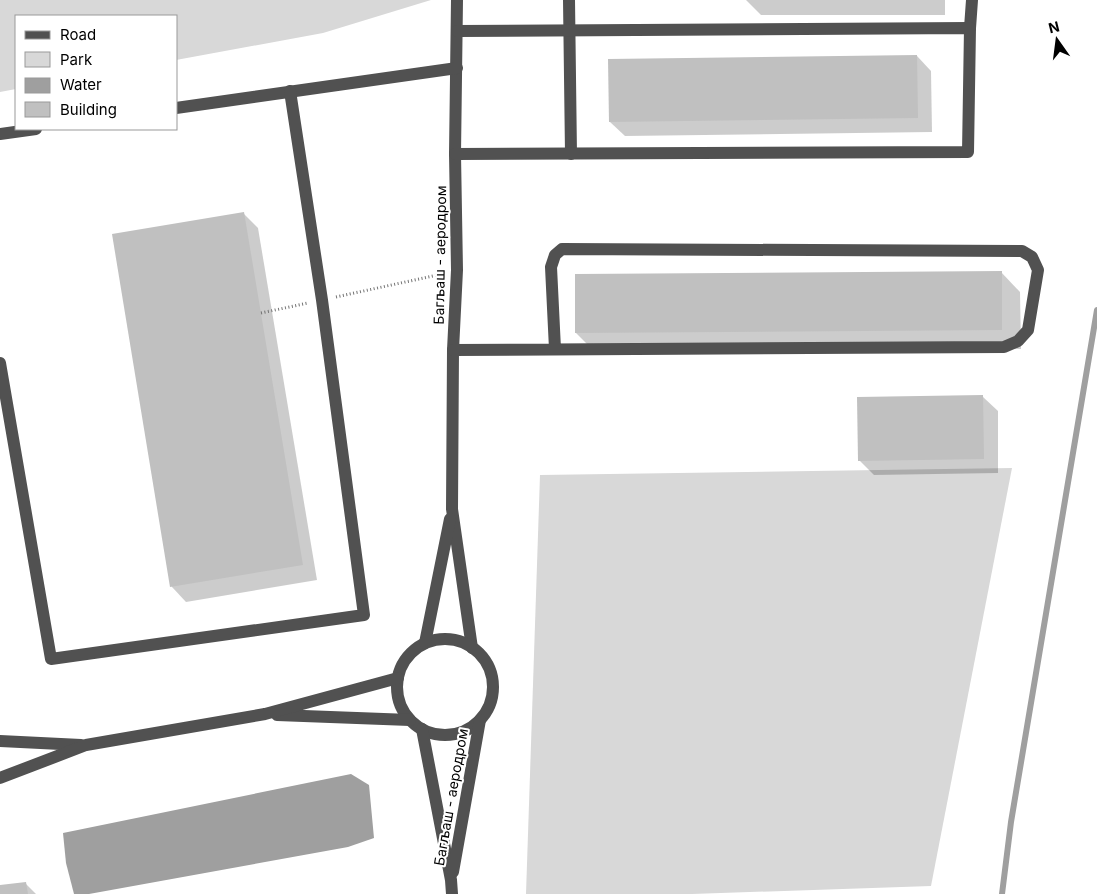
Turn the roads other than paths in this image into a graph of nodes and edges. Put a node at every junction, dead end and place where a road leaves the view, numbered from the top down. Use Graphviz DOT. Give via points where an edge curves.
graph roads {
  1 [pos="457,0"];
  2 [pos="570,0"];
  3 [pos="972,0"];
  4 [pos="970,28"];
  5 [pos="457,30"];
  6 [pos="570,30"];
  7 [pos="457,68"];
  8 [pos="290,91"];
  9 [pos="178,108"];
  10 [pos="29,130"];
  11 [pos="0,134"];
  12 [pos="455,154"];
  13 [pos="570,154"];
  14 [pos="556,349"];
  15 [pos="453,350"];
  16 [pos="0,363"];
  17 [pos="452,509"];
  18 [pos="425,643"];
  19 [pos="472,648"];
  20 [pos="398,678"];
  21 [pos="265,714"];
  22 [pos="410,720"];
  23 [pos="480,720"];
  24 [pos="422,729"];
  25 [pos="0,741"];
  26 [pos="86,745"];
  27 [pos="0,778"];
  28 [pos="451,880"];
  29 [pos="452,894"];
  1 -- 5 [label="street, Багљаш - аеродром"];
  2 -- 6 [label="street"];
  3 -- 4 [label="street"];
  4 -- 6 [label="street"];
  4 -- 13 [label="street" via="968,152"];
  5 -- 6 [label="street"];
  5 -- 7 [label="street, Багљаш - аеродром"];
  6 -- 13 [label="street"];
  7 -- 8 [label="street"];
  7 -- 12 [label="street, Багљаш - аеродром"];
  8 -- 9 [label="street"];
  8 -- 16 [label="street" via="364,615 51,659"];
  10 -- 11 [label="street"];
  12 -- 13 [label="street"];
  12 -- 15 [label="street, Багљаш - аеродром" via="457,270"];
  14 -- 14 [label="street" via="1004,347 1018,341 1028,330 1038,270 1032,256 1022,250 562,249 555,255 552,268"];
  14 -- 15 [label="street"];
  15 -- 17 [label="street, Багљаш - аеродром"];
  17 -- 18 [label="street, Багљаш - аеродром"];
  17 -- 19 [label="street, Багљаш - аеродром"];
  18 -- 19 [label="street" via="441,639 458,641"];
  18 -- 20 [label="street" via="412,652"];
  19 -- 23 [label="street, Багљаш - аеродром" via="484,659 491,674 493,690 489,706"];
  20 -- 21 [label="street"];
  20 -- 22 [label="street, Багљаш - аеродром" via="397,693"];
  21 -- 22 [label="street"];
  21 -- 26 [label="street"];
  22 -- 24 [label="street, Багљаш - аеродром"];
  23 -- 24 [label="street, Багљаш - аеродром" via="467,730 452,735"];
  23 -- 28 [label="street, Багљаш - аеродром"];
  24 -- 28 [label="street, Багљаш - аеродром"];
  25 -- 26 [label="street"];
  26 -- 27 [label="street"];
  28 -- 29 [label="street, Багљаш - аеродром"];
}
